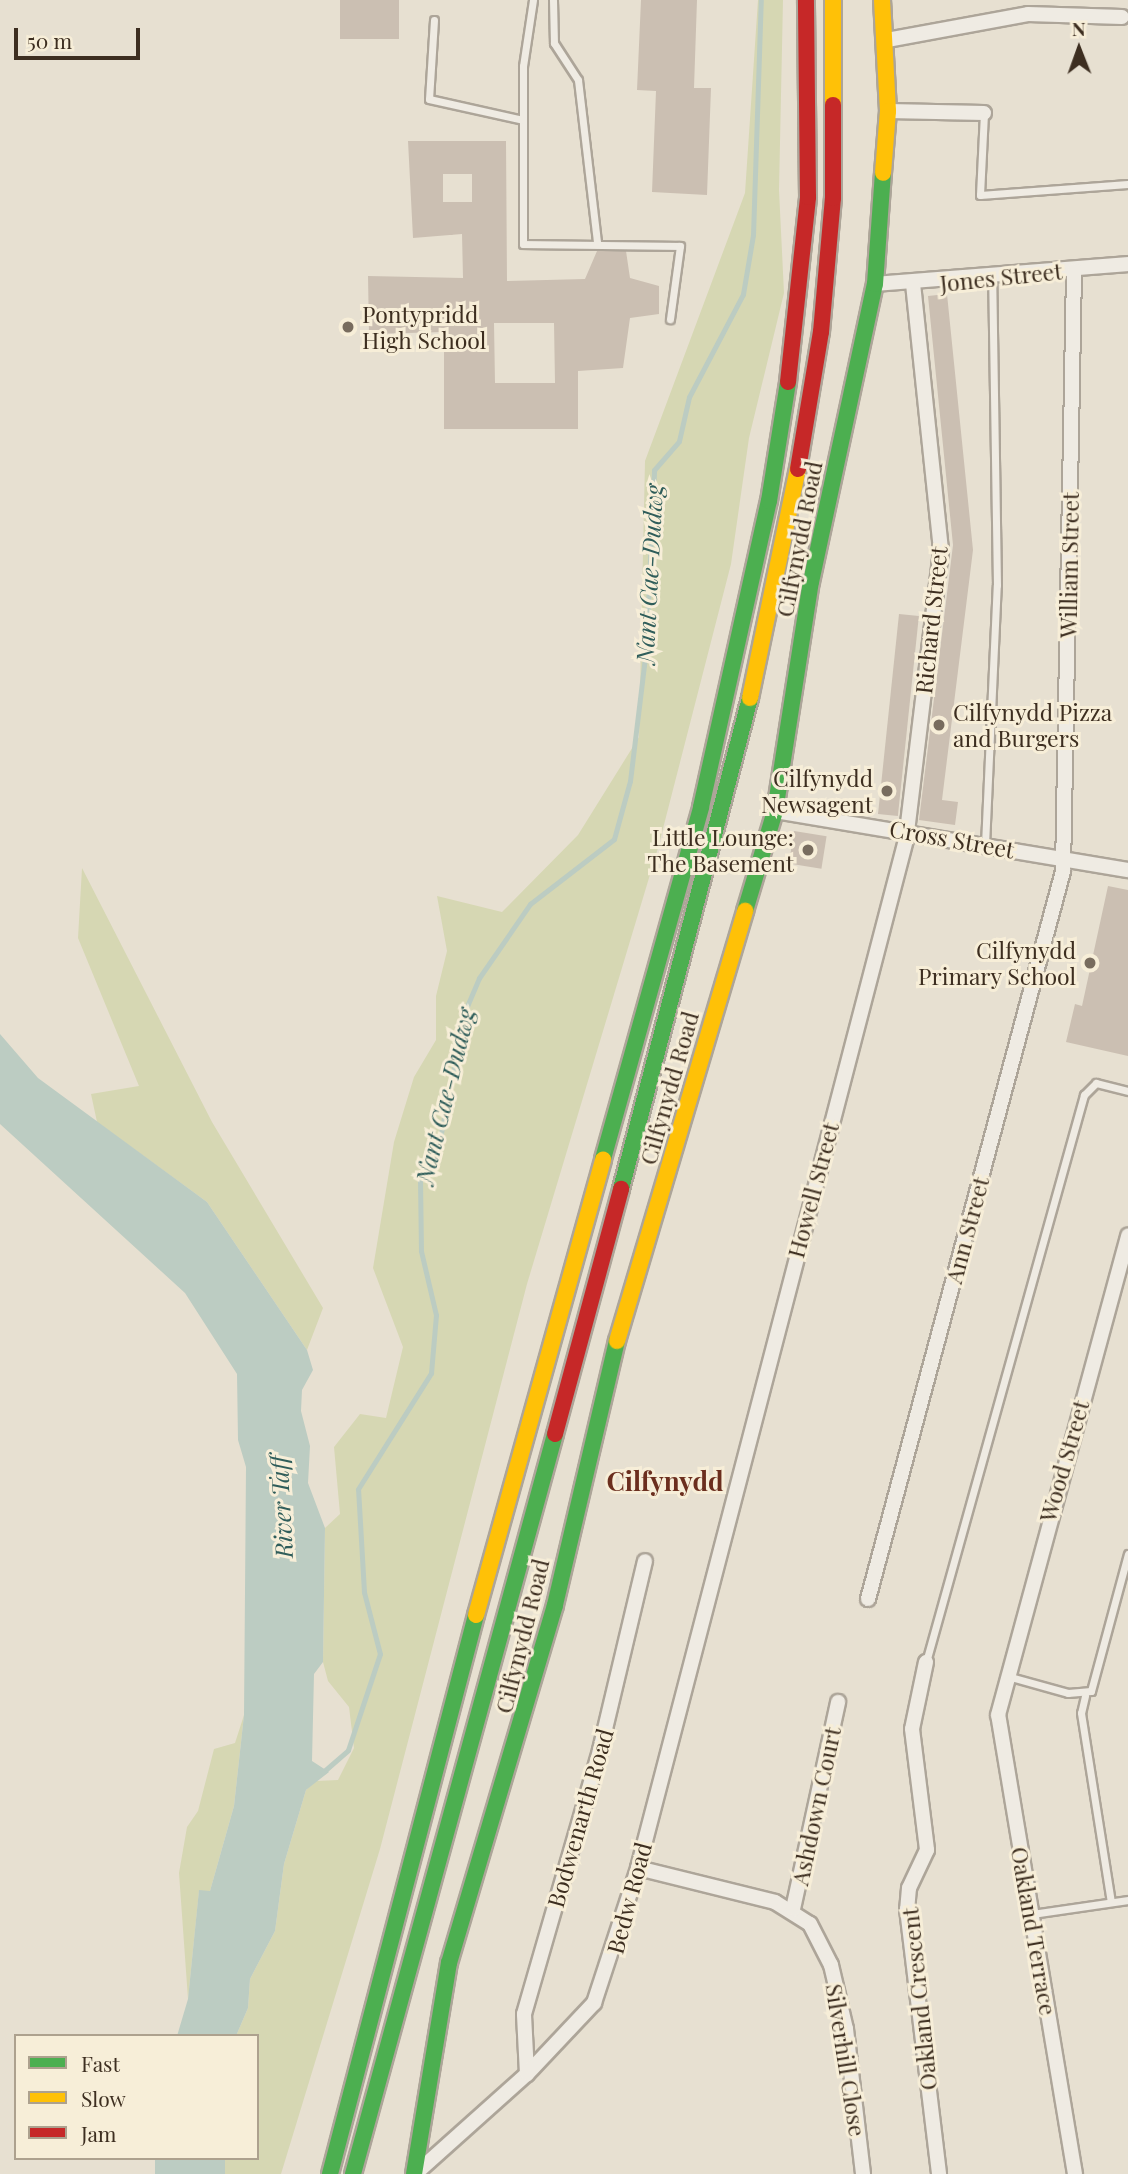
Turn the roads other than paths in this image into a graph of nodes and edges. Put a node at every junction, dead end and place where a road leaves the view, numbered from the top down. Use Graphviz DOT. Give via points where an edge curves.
graph roads {
  1 [pos="533,0"];
  2 [pos="553,0"];
  3 [pos="806,0"];
  4 [pos="833,0"];
  5 [pos="882,0"];
  6 [pos="1122,17"];
  7 [pos="434,20"];
  8 [pos="887,40"];
  9 [pos="888,111"];
  10 [pos="985,113"];
  11 [pos="523,120"];
  12 [pos="1128,184"];
  13 [pos="597,242"];
  14 [pos="1128,264"];
  15 [pos="1074,270"];
  16 [pos="992,279"];
  17 [pos="874,284"];
  18 [pos="913,285"];
  19 [pos="670,319"];
  20 [pos="775,811"];
  21 [pos="907,829"];
  22 [pos="985,845"];
  23 [pos="1064,860"];
  24 [pos="1128,870"];
  25 [pos="1128,1091"];
  26 [pos="1128,1235"];
  27 [pos="718,1551"];
  28 [pos="1128,1554"];
  29 [pos="645,1562"];
  30 [pos="868,1598"];
  31 [pos="926,1662"];
  32 [pos="1003,1681"];
  33 [pos="1085,1696"];
  34 [pos="838,1702"];
  35 [pos="638,1868"];
  36 [pos="1128,1900"];
  37 [pos="1111,1902"];
  38 [pos="793,1909"];
  39 [pos="1031,1914"];
  40 [pos="527,2074"];
  41 [pos="330,2174"];
  42 [pos="353,2174"];
  43 [pos="415,2174"];
  44 [pos="863,2174"];
  45 [pos="939,2174"];
  46 [pos="1075,2174"];
  1 -- 11 [label="lane"];
  2 -- 13 [label="lane" via="554,43 578,80"];
  3 -- 41 [label="main road" via="808,197 798,323 769,500 701,807 435,1762"];
  4 -- 42 [label="main road" via="833,198 821,332 779,564 725,809"];
  5 -- 8 [label="main road, Cilfynydd Road"];
  6 -- 8 [label="street" via="1028,14"];
  7 -- 11 [label="lane" via="429,99"];
  8 -- 9 [label="main road, Cilfynydd Road"];
  9 -- 10 [label="street"];
  9 -- 17 [label="main road, Cilfynydd Road"];
  10 -- 12 [label="lane" via="980,195"];
  11 -- 13 [label="lane" via="523,244"];
  13 -- 19 [label="lane" via="680,246"];
  14 -- 15 [label="street, Jones Street"];
  15 -- 16 [label="street, Jones Street"];
  15 -- 23 [label="street, William Street"];
  16 -- 18 [label="street, Jones Street"];
  16 -- 22 [label="lane" via="998,585"];
  17 -- 18 [label="street, Jones Street"];
  17 -- 20 [label="main road, Cilfynydd Road" via="811,582"];
  18 -- 21 [label="street, Richard Street" via="941,550"];
  20 -- 21 [label="street, Cross Street"];
  20 -- 43 [label="main road, Cilfynydd Road" via="598,1404 555,1605 449,1964"];
  21 -- 22 [label="street, Cross Street"];
  21 -- 27 [label="street, Howell Street"];
  22 -- 23 [label="street, Cross Street"];
  23 -- 24 [label="street, Cross Street"];
  23 -- 30 [label="street, Ann Street"];
  25 -- 31 [label="lane" via="1096,1083 1084,1095"];
  26 -- 32 [label="street, Wood Street"];
  27 -- 35 [label="street, Bedw Road"];
  28 -- 33 [label="lane"];
  29 -- 40 [label="street, Bodwenarth Road" via="600,1750 524,2014"];
  31 -- 45 [label="street, Oakland Crescent" via="912,1729 927,1850 909,1888 907,1909"];
  32 -- 33 [label="lane"];
  32 -- 39 [label="street, Oakland Terrace" via="998,1715"];
  33 -- 37 [label="lane" via="1081,1713"];
  34 -- 38 [label="street, Ashdown Court"];
  35 -- 38 [label="street"];
  35 -- 40 [label="street, Bedw Road" via="594,2003"];
  36 -- 37 [label="lane"];
  37 -- 39 [label="lane"];
  38 -- 44 [label="street, Silverhill Close" via="810,1924 831,1965"];
  39 -- 46 [label="street, Oakland Terrace"];
  40 -- 43 [label="street, Bedw Road"];
}
